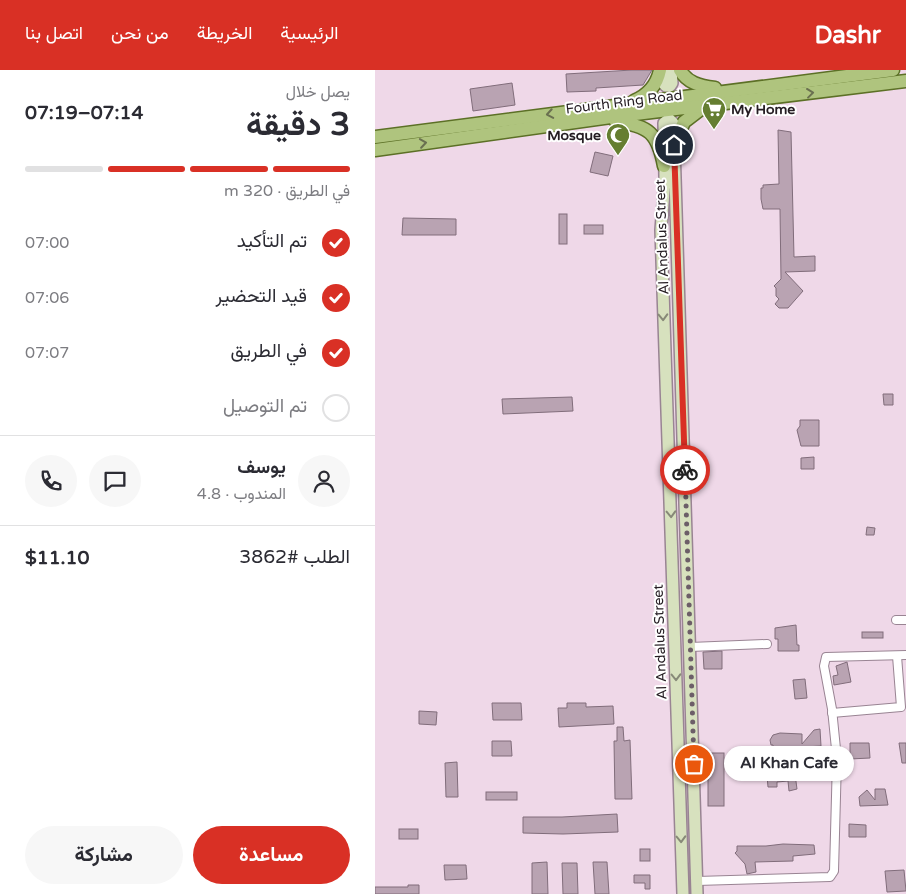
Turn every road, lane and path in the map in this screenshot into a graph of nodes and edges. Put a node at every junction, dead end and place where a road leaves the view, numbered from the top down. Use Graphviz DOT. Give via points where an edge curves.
graph roads {
  1 [pos="662,70"];
  2 [pos="671,70"];
  3 [pos="680,70"];
  4 [pos="893,70"];
  5 [pos="906,81"];
  6 [pos="727,90"];
  7 [pos="627,104"];
  8 [pos="705,106"];
  9 [pos="594,120"];
  10 [pos="375,137"];
  11 [pos="674,145"];
  12 [pos="375,150"];
  13 [pos="665,166"];
  14 [pos="663,292"];
  15 [pos="679,292"];
  16 [pos="896,620"];
  17 [pos="906,620"];
  18 [pos="767,644"];
  19 [pos="690,646"];
  20 [pos="906,655"];
  21 [pos="897,656"];
  22 [pos="904,707"];
  23 [pos="832,713"];
  24 [pos="697,881"];
  25 [pos="683,894"];
  26 [pos="697,894"];
  1 -- 2 [label="main road" via="666,86 672,84"];
  1 -- 7 [label="main road" via="642,98"];
  3 -- 6 [label="main road" via="696,85"];
  4 -- 6 [label="main road, Fourth Ring Road"];
  8 -- 5 [label="main road, Fourth Ring Road, one-way"];
  6 -- 7 [label="main road, Fourth Ring Road"];
  7 -- 10 [label="main road, Fourth Ring Road, one-way"];
  8 -- 9 [label="main road, Fourth Ring Road"];
  8 -- 11 [label="main road" via="684,122"];
  12 -- 9 [label="main road, Fourth Ring Road, one-way"];
  9 -- 13 [label="main road" via="632,124 647,130 658,142"];
  11 -- 13 [label="main road, Al Andalus Street" via="673,122 669,120 664,123"];
  11 -- 15 [label="main road, Al Andalus Street"];
  13 -- 14 [label="main road, Al Andalus Street" via="661,219"];
  14 -- 15 [label="main road"];
  14 -- 25 [label="main road, Al Andalus Street, one-way"];
  15 -- 19 [label="main road, Al Andalus Street"];
  16 -- 17 [label="street"];
  18 -- 19 [label="street"];
  19 -- 24 [label="main road, Al Andalus Street"];
  20 -- 21 [label="street"];
  21 -- 22 [label="street"];
  21 -- 23 [label="street" via="826,657 824,666"];
  22 -- 23 [label="street"];
  23 -- 24 [label="street" via="837,759 832,876"];
  24 -- 26 [label="main road, Al Andalus Street"];
}
